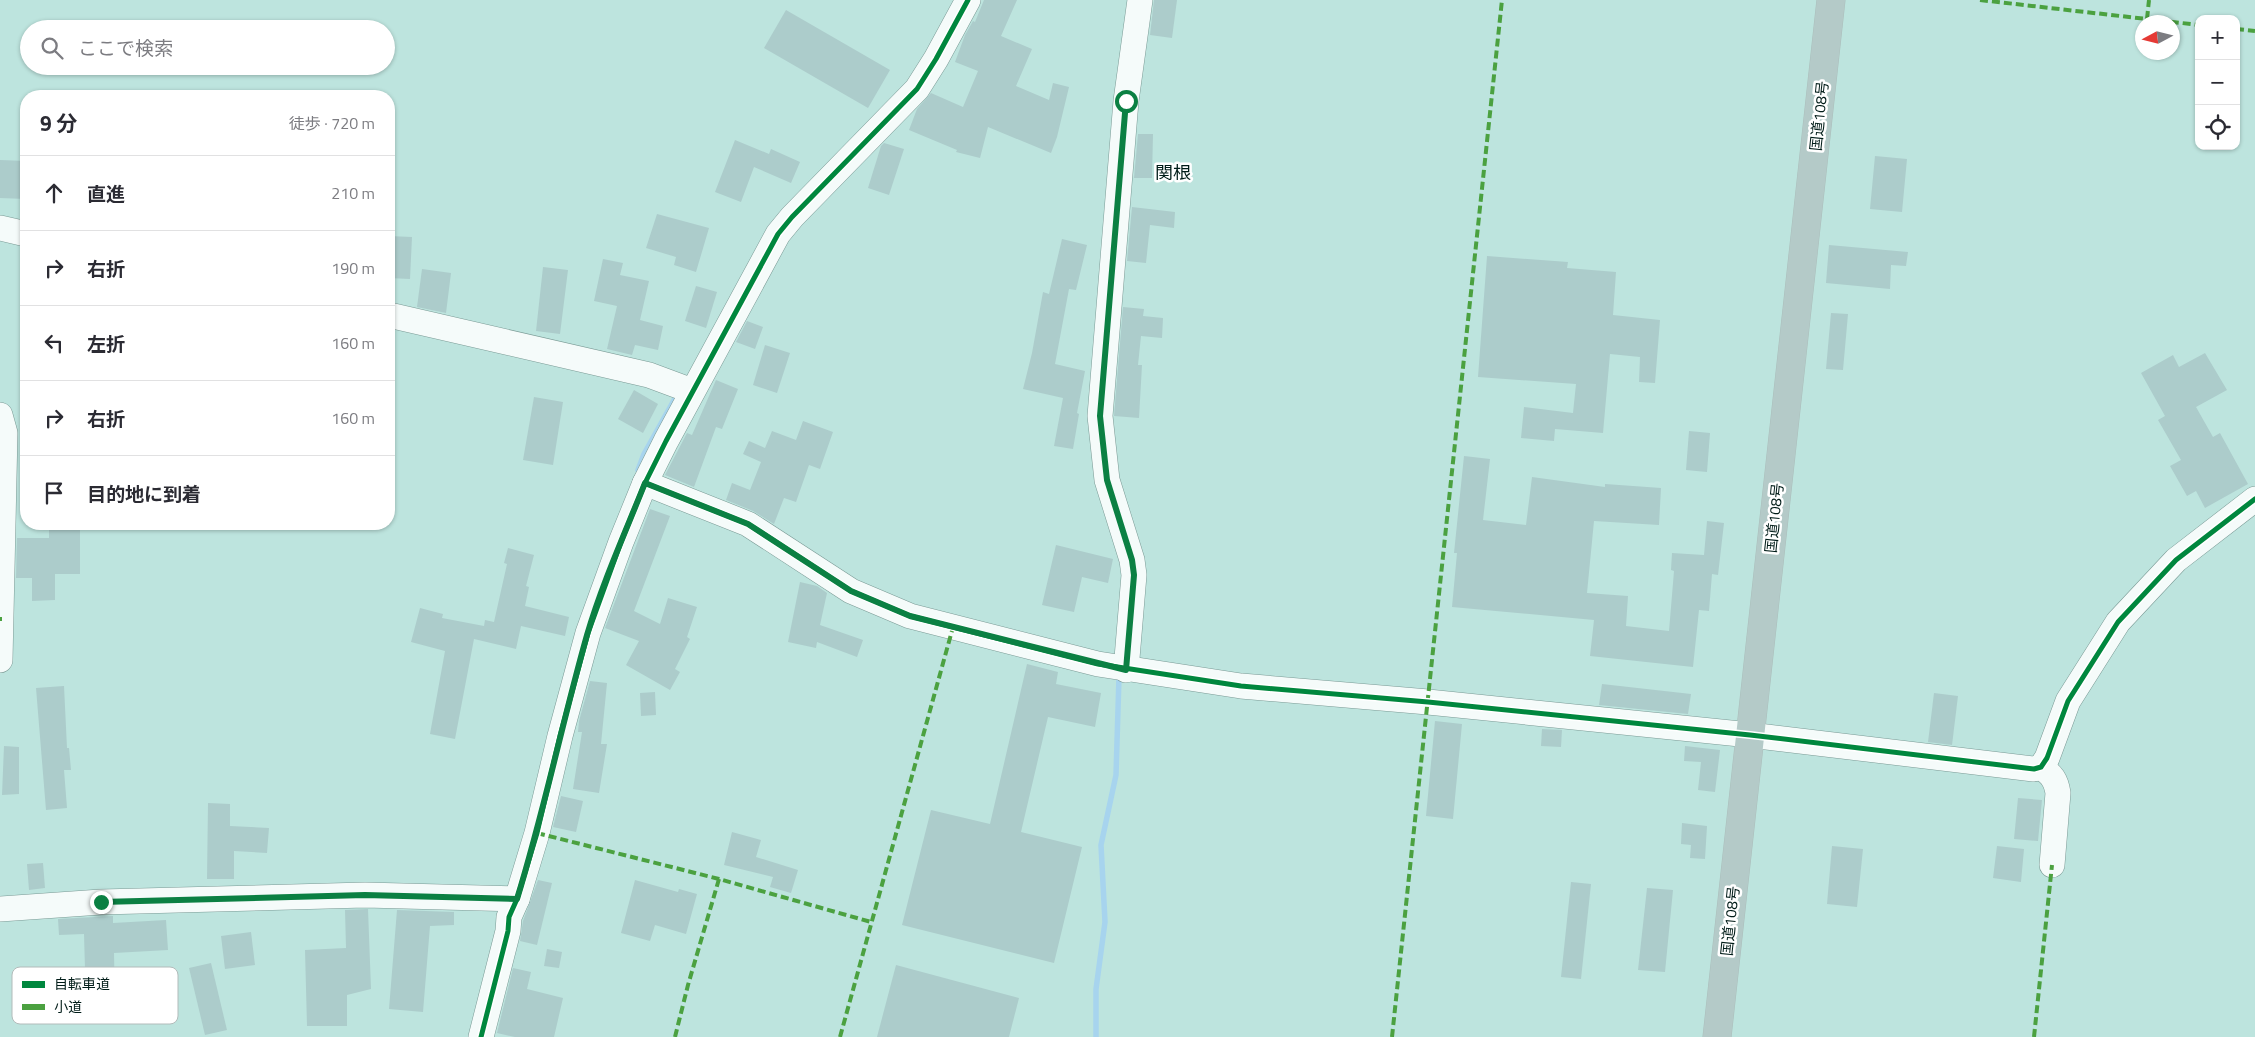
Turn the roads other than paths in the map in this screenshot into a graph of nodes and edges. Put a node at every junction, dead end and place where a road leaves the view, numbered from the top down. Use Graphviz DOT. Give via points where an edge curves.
graph roads {
  1 [pos="968,0"];
  2 [pos="1140,0"];
  3 [pos="1832,0"];
  4 [pos="0,228"];
  5 [pos="20,233"];
  6 [pos="395,316"];
  7 [pos="692,391"];
  8 [pos="0,415"];
  9 [pos="645,483"];
  10 [pos="2255,499"];
  11 [pos="0,660"];
  12 [pos="1126,670"];
  13 [pos="1750,735"];
  14 [pos="2041,767"];
  15 [pos="2052,865"];
  16 [pos="517,899"];
  17 [pos="0,909"];
  18 [pos="481,1037"];
  19 [pos="1717,1037"];
  1 -- 7 [label="street" via="917,89 778,234"];
  2 -- 12 [label="street" via="1126,101 1100,416 1107,480 1134,575"];
  3 -- 13 [label="highway, 国道108号"];
  4 -- 5 [label="street"];
  6 -- 7 [label="street" via="649,375"];
  7 -- 9 [label="street"];
  8 -- 11 [label="street" via="5,433"];
  9 -- 12 [label="street" via="748,524 851,591 884,607"];
  9 -- 16 [label="street" via="588,633"];
  10 -- 14 [label="street" via="2176,560 2118,622 2068,701"];
  12 -- 13 [label="street" via="1241,686"];
  13 -- 14 [label="street" via="2034,769"];
  13 -- 19 [label="highway, 国道108号"];
  14 -- 15 [label="street" via="2052,775 2057,784"];
  16 -- 17 [label="street" via="365,895 101,902"];
  16 -- 18 [label="street" via="509,918"];
}
